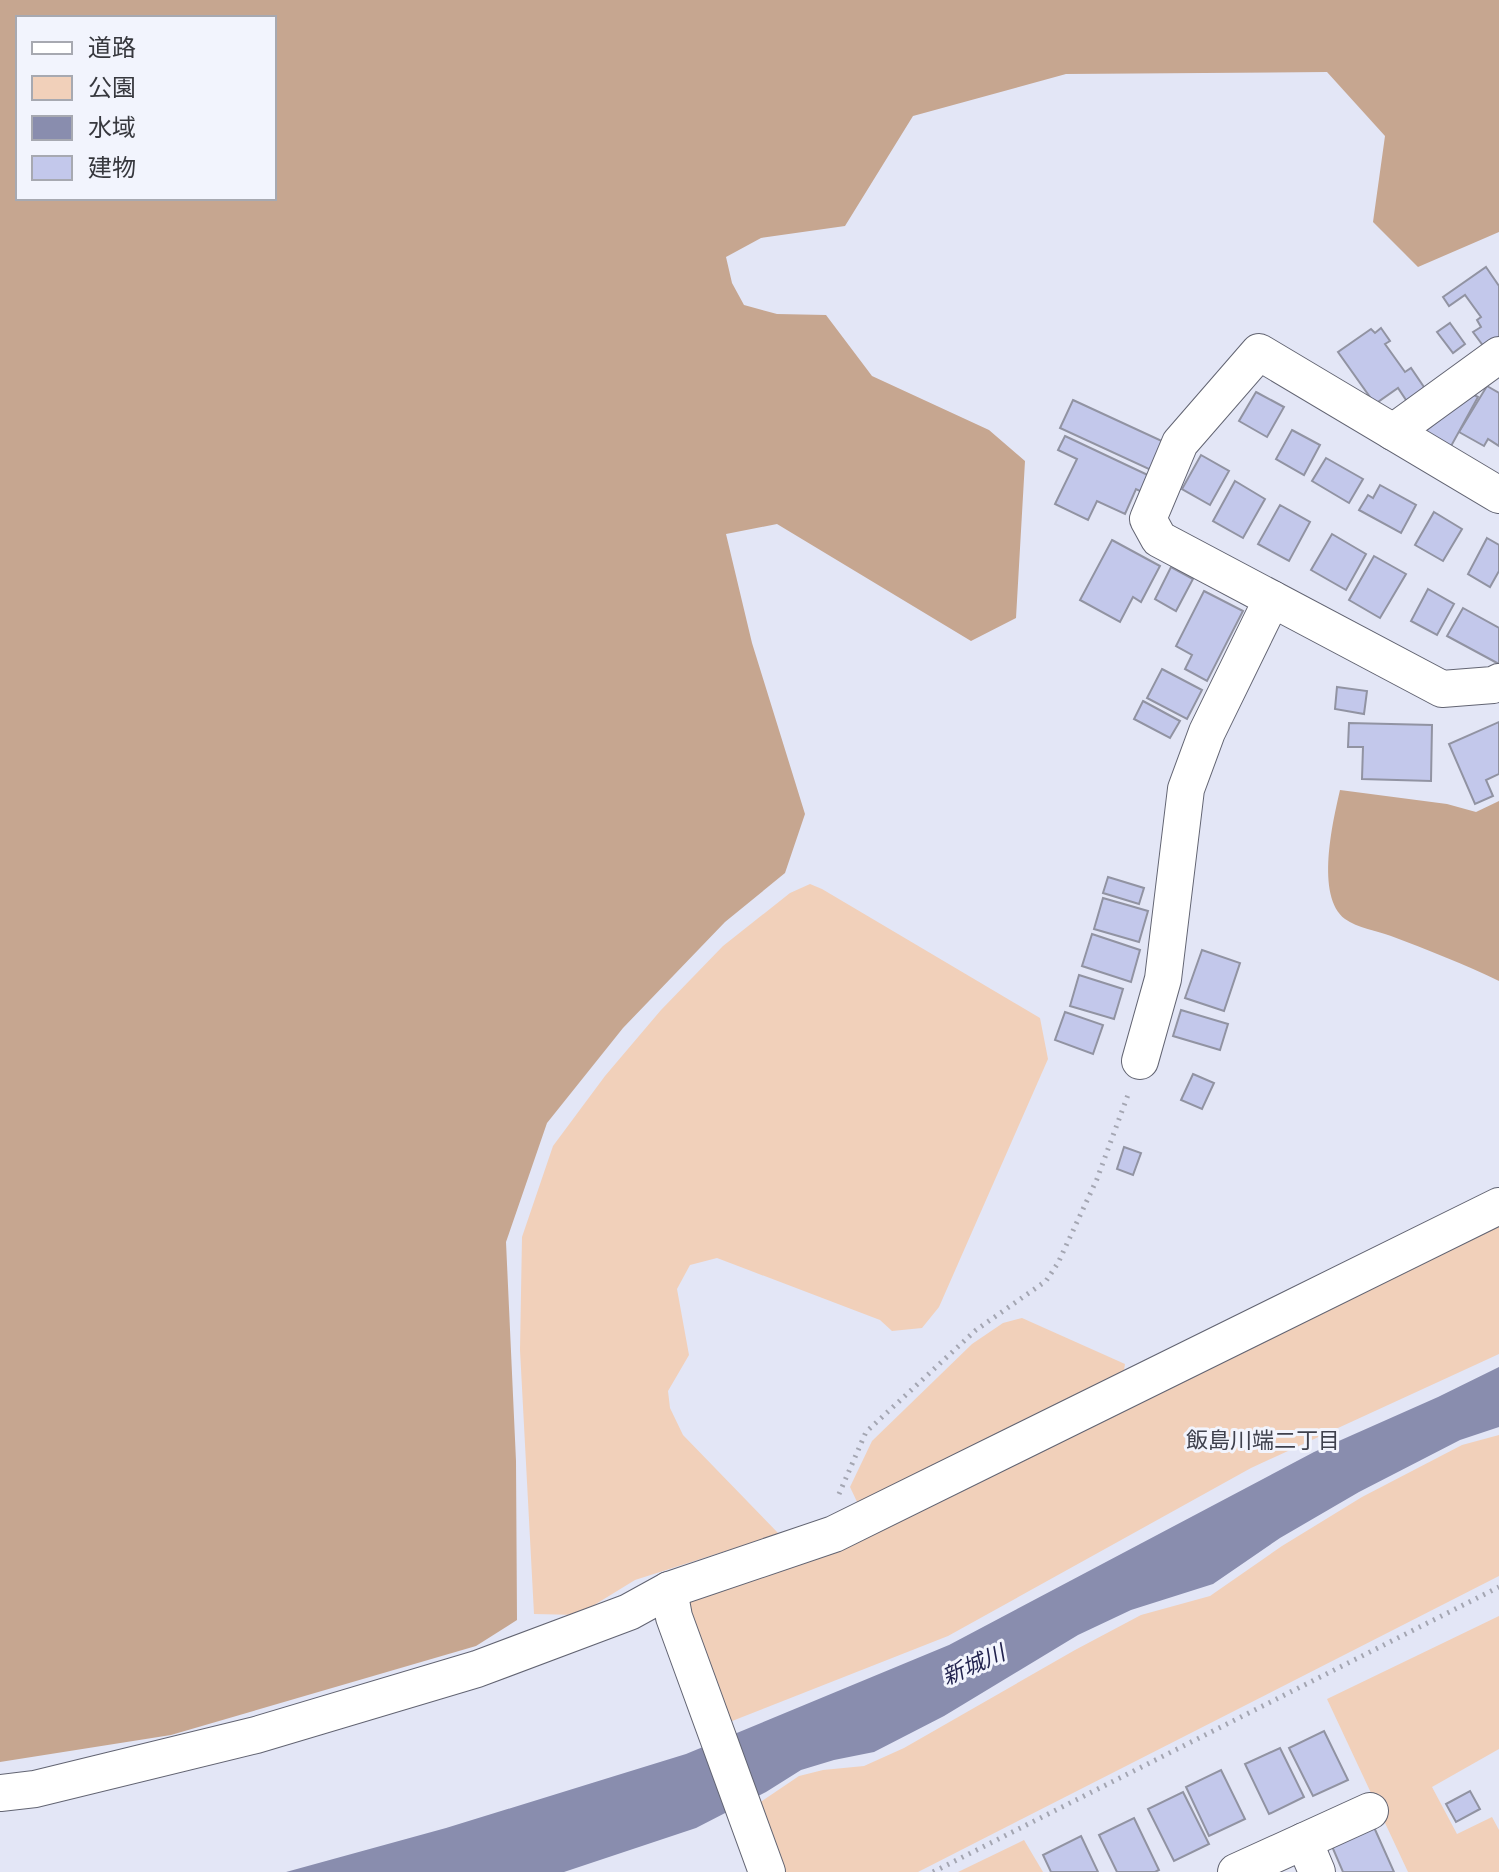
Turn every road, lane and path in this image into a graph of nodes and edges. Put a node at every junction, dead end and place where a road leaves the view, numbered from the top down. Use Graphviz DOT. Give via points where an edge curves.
graph roads {
  1 [pos="1499,355"];
  2 [pos="1393,432"];
  3 [pos="1499,495"];
  4 [pos="1272,599"];
  5 [pos="1499,682"];
  6 [pos="1140,1061"];
  7 [pos="1499,1206"];
  8 [pos="834,1534"];
  9 [pos="1499,1587"];
  10 [pos="672,1603"];
  11 [pos="0,1793"];
  12 [pos="1370,1811"];
  13 [pos="1310,1857"];
  14 [pos="767,1872"];
  15 [pos="933,1872"];
  16 [pos="1236,1872"];
  1 -- 2 [label="street"];
  2 -- 3 [label="street"];
  2 -- 4 [label="street" via="1259,352 1180,443 1148,519 1159,539"];
  4 -- 5 [label="street" via="1442,689"];
  4 -- 6 [label="street" via="1207,732 1186,789 1163,979"];
  6 -- 8 [label="path" via="1097,1179 1058,1263 1046,1281 976,1330 866,1432 839,1492"];
  7 -- 8 [label="street"];
  8 -- 10 [label="street"];
  9 -- 15 [label="path"];
  10 -- 11 [label="street" via="629,1612 477,1669 256,1735"];
  10 -- 14 [label="street"];
  12 -- 13 [label="street"];
  13 -- 16 [label="street"];
}
